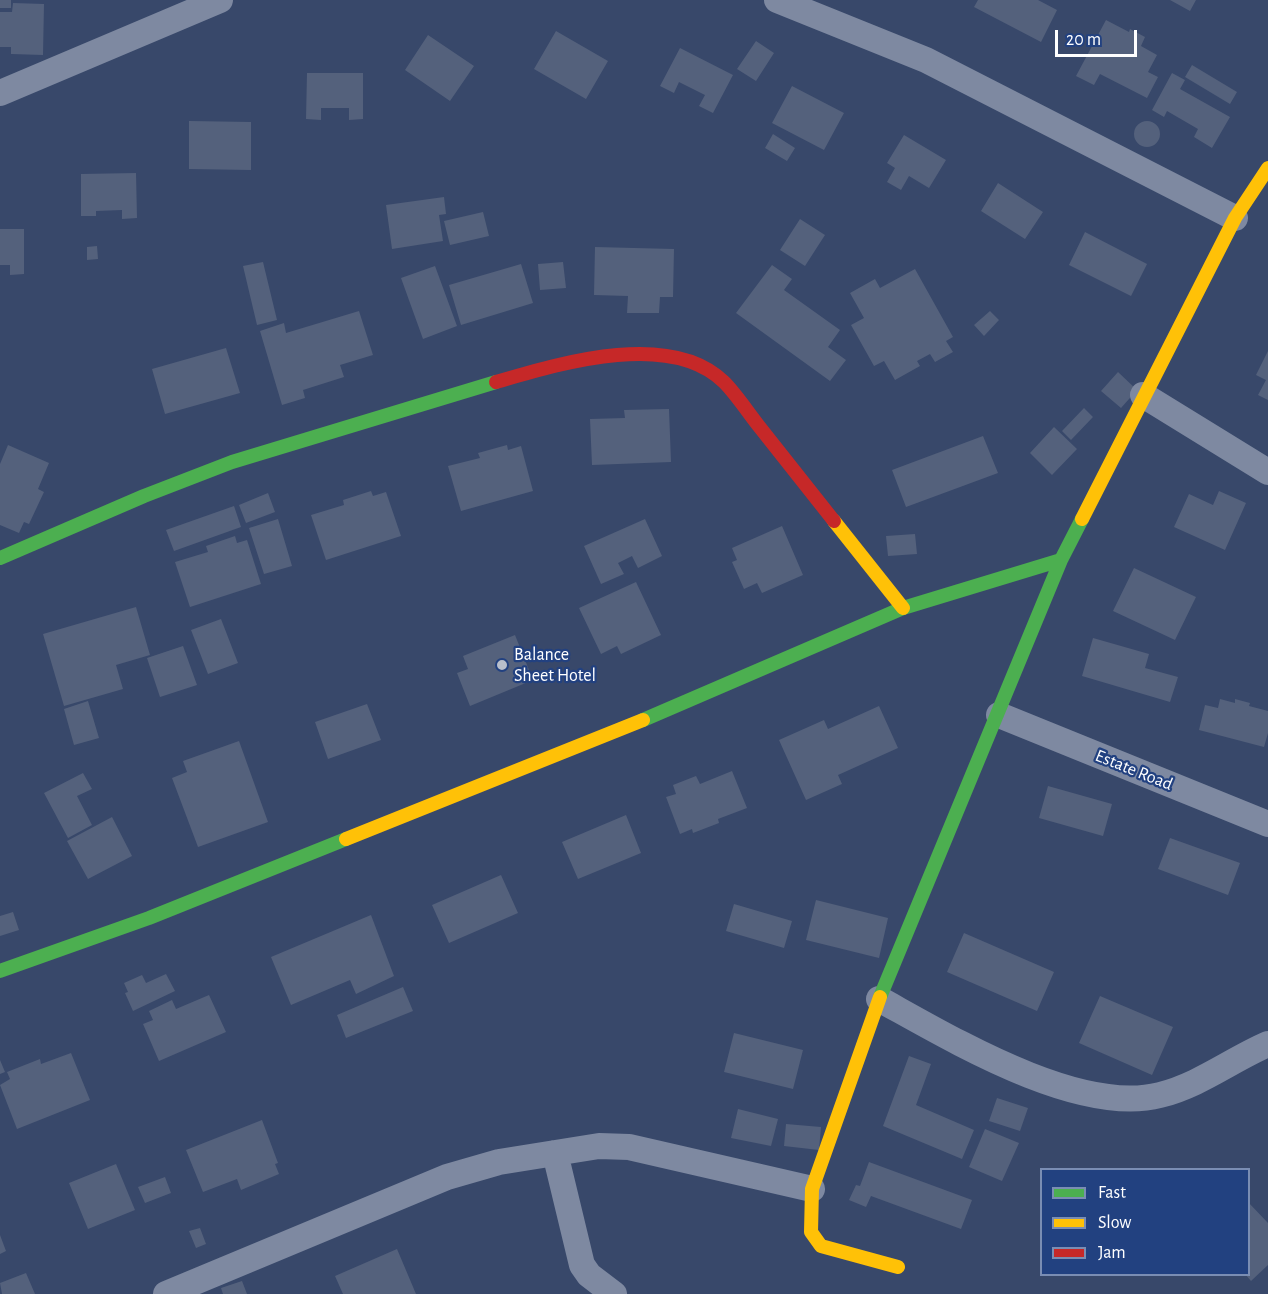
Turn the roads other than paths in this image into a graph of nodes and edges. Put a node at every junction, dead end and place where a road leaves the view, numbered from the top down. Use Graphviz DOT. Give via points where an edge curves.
graph roads {
  1 [pos="220,0"];
  2 [pos="777,0"];
  3 [pos="0,93"];
  4 [pos="1268,168"];
  5 [pos="1235,218"];
  6 [pos="1143,395"];
  7 [pos="1268,472"];
  8 [pos="0,558"];
  9 [pos="1061,560"];
  10 [pos="903,608"];
  11 [pos="999,715"];
  12 [pos="1268,824"];
  13 [pos="0,971"];
  14 [pos="879,999"];
  15 [pos="1268,1044"];
  16 [pos="555,1153"];
  17 [pos="812,1189"];
  18 [pos="898,1267"];
  19 [pos="166,1294"];
  20 [pos="614,1294"];
  1 -- 3 [label="street"];
  2 -- 5 [label="street" via="926,60"];
  4 -- 5 [label="street"];
  5 -- 6 [label="street"];
  6 -- 7 [label="street"];
  6 -- 9 [label="street"];
  8 -- 10 [label="street" via="232,462 563,362 613,354 658,354 703,367 723,381"];
  9 -- 10 [label="street"];
  9 -- 11 [label="street"];
  10 -- 13 [label="street" via="634,724 149,918"];
  11 -- 12 [label="street, Estate Road"];
  11 -- 14 [label="street"];
  14 -- 15 [label="street" via="966,1047 1058,1086 1131,1099 1160,1095 1209,1077"];
  14 -- 17 [label="street"];
  16 -- 17 [label="street" via="598,1146 629,1147"];
  16 -- 19 [label="street" via="499,1162 447,1177"];
  16 -- 20 [label="street" via="582,1265"];
  17 -- 18 [label="street" via="811,1232 815,1241"];
}
